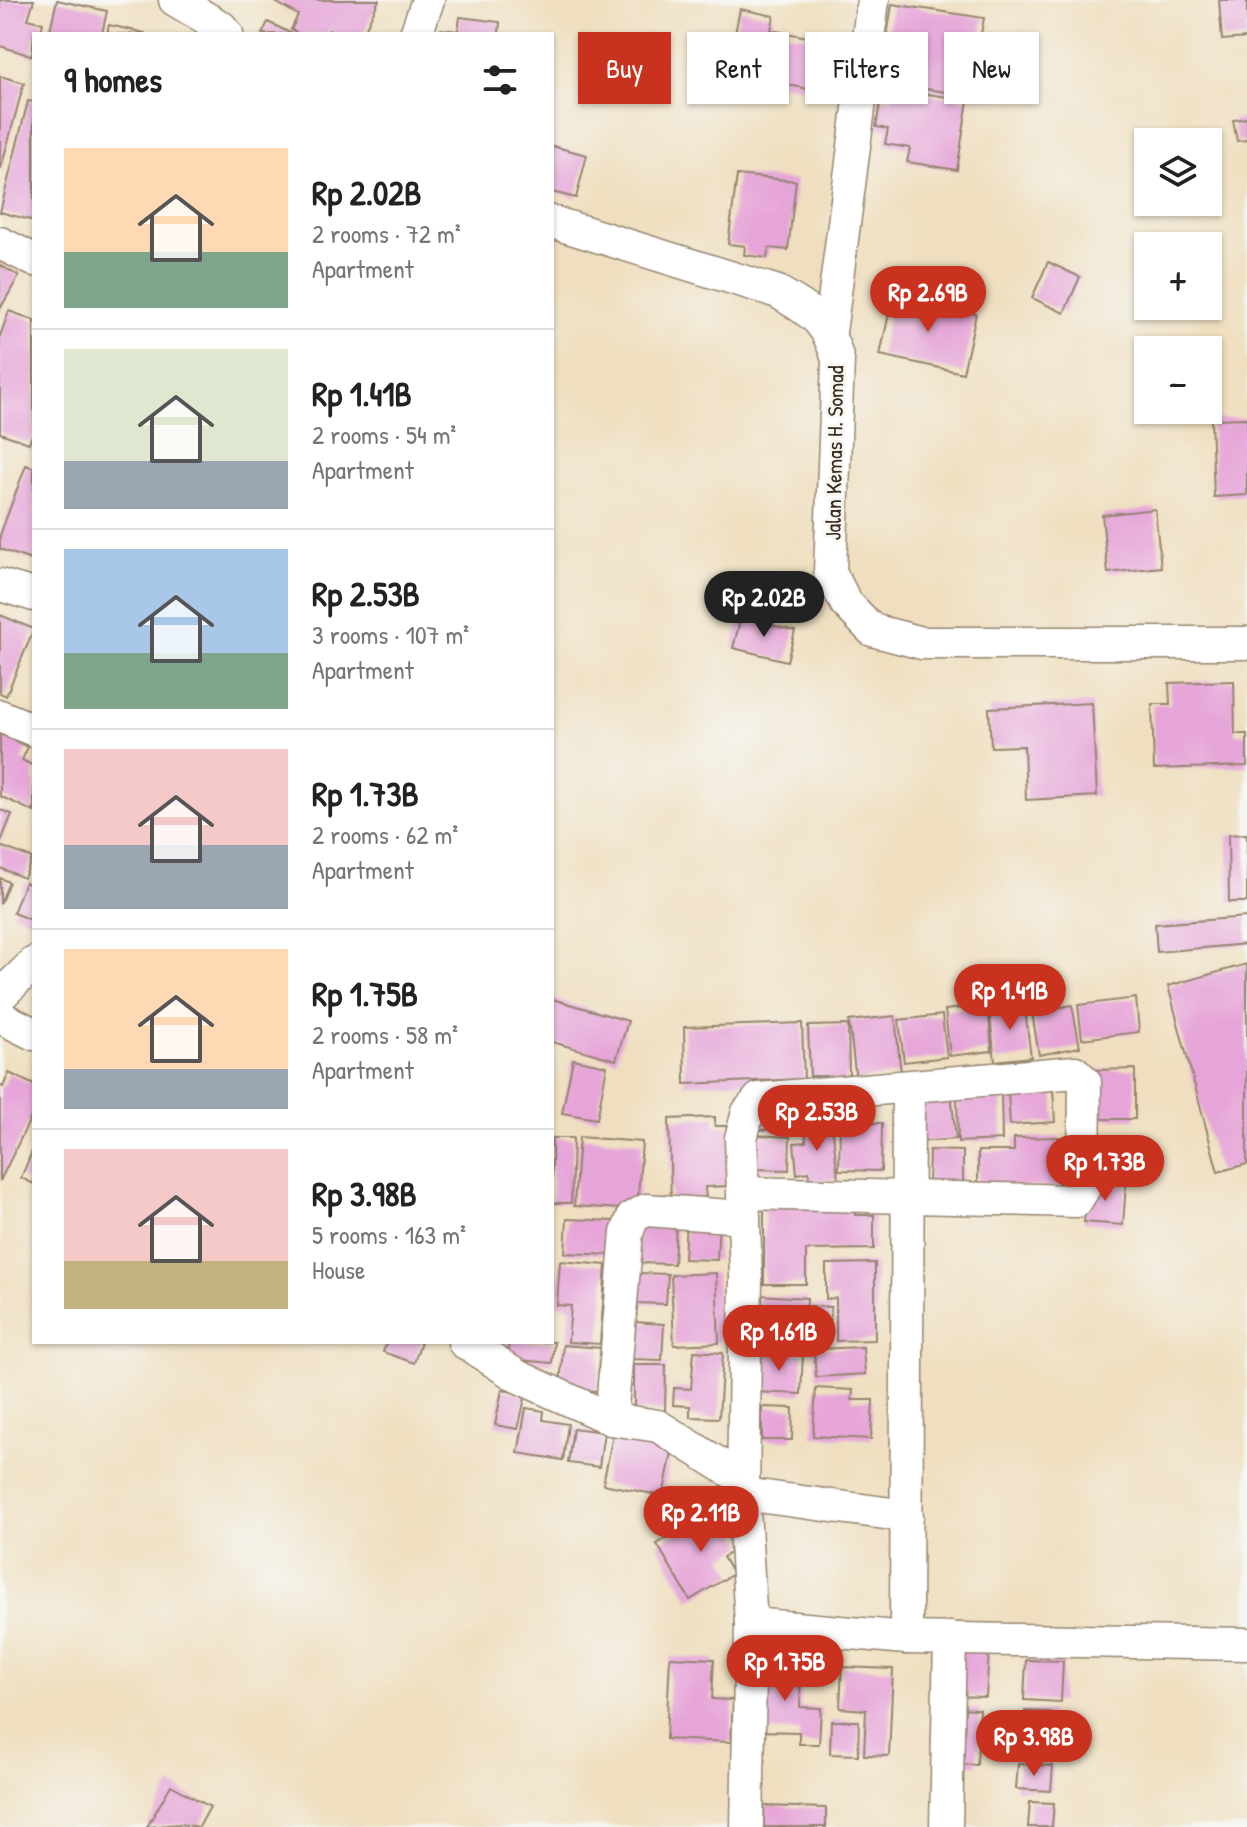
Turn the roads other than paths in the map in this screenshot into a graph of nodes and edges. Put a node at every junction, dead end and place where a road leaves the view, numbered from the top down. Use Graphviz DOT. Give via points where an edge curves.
graph roads {
  1 [pos="175,0"];
  2 [pos="428,0"];
  3 [pos="873,0"];
  4 [pos="225,32"];
  5 [pos="417,32"];
  6 [pos="554,223"];
  7 [pos="0,243"];
  8 [pos="32,259"];
  9 [pos="830,332"];
  10 [pos="0,585"];
  11 [pos="32,594"];
  12 [pos="1247,643"];
  13 [pos="0,716"];
  14 [pos="32,729"];
  15 [pos="32,965"];
  16 [pos="0,996"];
  17 [pos="0,1017"];
  18 [pos="32,1033"];
  19 [pos="908,1087"];
  20 [pos="908,1198"];
  21 [pos="743,1205"];
  22 [pos="467,1344"];
  23 [pos="611,1419"];
  24 [pos="743,1487"];
  25 [pos="907,1516"];
  26 [pos="751,1624"];
  27 [pos="906,1638"];
  28 [pos="950,1638"];
  29 [pos="1247,1644"];
  30 [pos="747,1827"];
  31 [pos="946,1827"];
  1 -- 4 [label="street"];
  2 -- 5 [label="street"];
  3 -- 9 [label="street, Jalan Kemas H. Somad"];
  6 -- 9 [label="street" via="778,292"];
  7 -- 8 [label="street"];
  9 -- 12 [label="street, Jalan Kemas H. Somad" via="838,360 830,572 846,603 872,630 922,643"];
  10 -- 11 [label="street"];
  13 -- 14 [label="street"];
  15 -- 16 [label="street"];
  17 -- 18 [label="street"];
  19 -- 20 [label="street"];
  19 -- 20 [label="street" via="1075,1072 1085,1082 1084,1188 1076,1201"];
  19 -- 21 [label="street" via="759,1099 748,1112 741,1138"];
  20 -- 21 [label="street"];
  20 -- 25 [label="street"];
  21 -- 23 [label="street" via="646,1210 633,1217 627,1233"];
  21 -- 24 [label="street"];
  22 -- 23 [label="street" via="517,1376"];
  23 -- 24 [label="street" via="658,1426"];
  24 -- 25 [label="street"];
  24 -- 26 [label="street"];
  25 -- 27 [label="street"];
  26 -- 27 [label="street"];
  26 -- 30 [label="street"];
  27 -- 28 [label="street"];
  28 -- 29 [label="street"];
  28 -- 31 [label="street"];
}
